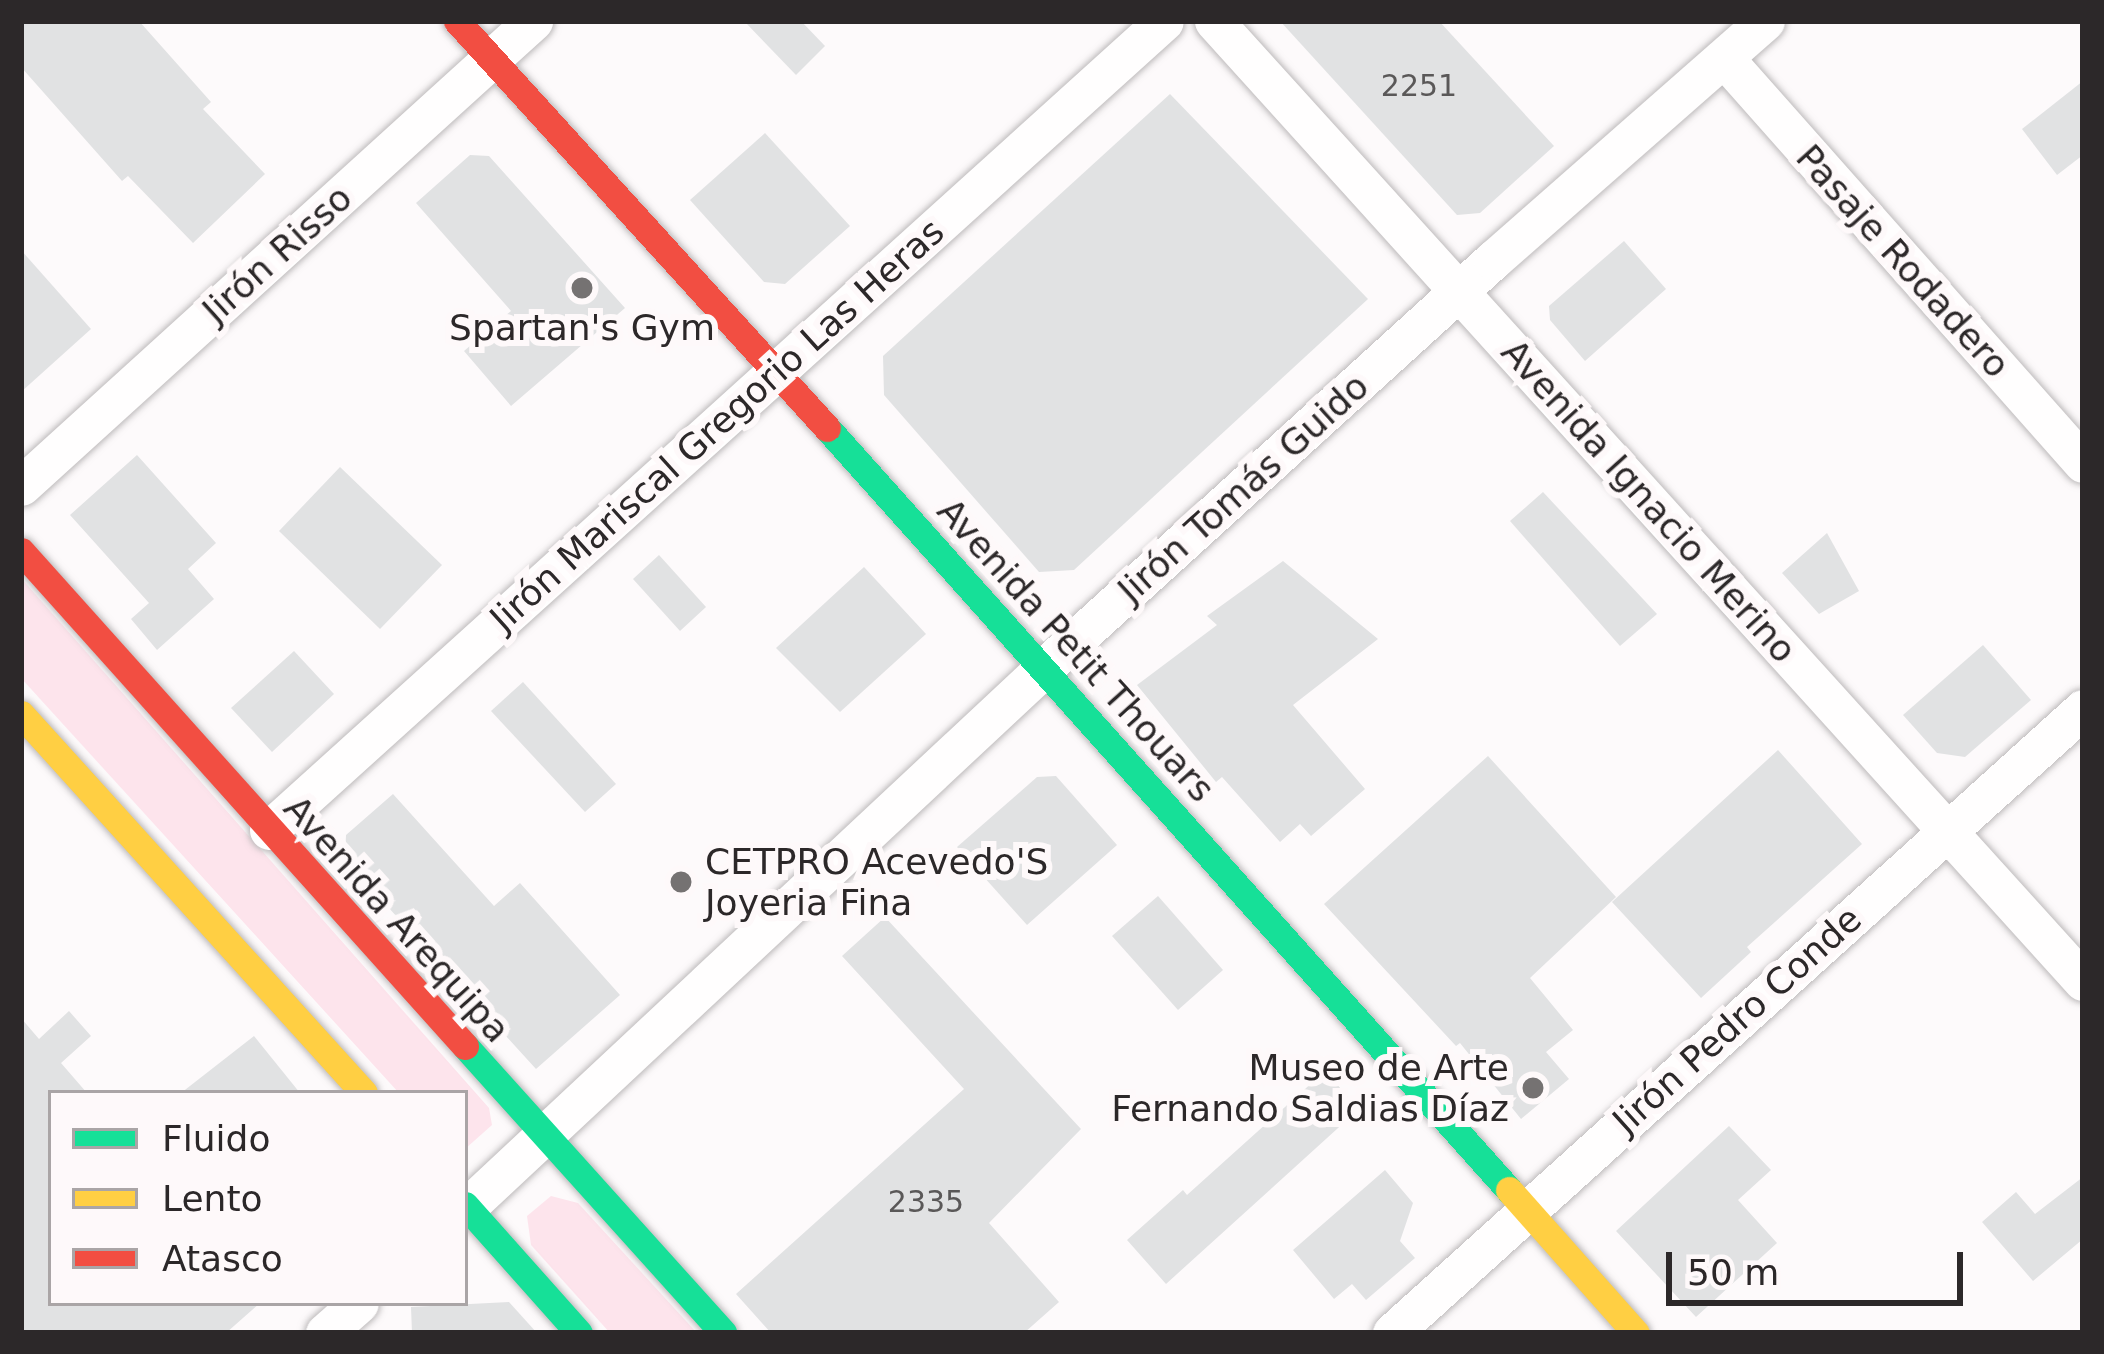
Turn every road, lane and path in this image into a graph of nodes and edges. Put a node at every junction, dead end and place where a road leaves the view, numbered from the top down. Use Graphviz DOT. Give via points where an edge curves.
graph roads {
  1 [pos="457,21"];
  2 [pos="533,21"];
  3 [pos="1164,21"];
  4 [pos="1214,21"];
  5 [pos="1765,21"];
  6 [pos="1724,58"];
  7 [pos="491,59"];
  8 [pos="1459,291"];
  9 [pos="776,371"];
  10 [pos="2083,463"];
  11 [pos="21,486"];
  12 [pos="21,551"];
  13 [pos="1044,668"];
  14 [pos="2083,709"];
  15 [pos="21,714"];
  16 [pos="269,830"];
  17 [pos="1947,831"];
  18 [pos="2083,981"];
  19 [pos="361,1090"];
  20 [pos="542,1136"];
  21 [pos="468,1205"];
  22 [pos="468,1209"];
  23 [pos="1527,1209"];
  24 [pos="356,1306"];
  25 [pos="325,1333"];
  26 [pos="579,1333"];
  27 [pos="723,1333"];
  28 [pos="1392,1333"];
  29 [pos="1636,1333"];
  1 -- 7 [label="main road, Avenida Petit Thouars"];
  2 -- 7 [label="street, Jirón Risso"];
  3 -- 9 [label="street, Jirón Mariscal Gregorio Las Heras"];
  4 -- 8 [label="street, Avenida Ignacio Merino"];
  5 -- 6 [label="street, Jirón Tomás Guido"];
  6 -- 8 [label="street, Jirón Tomás Guido"];
  6 -- 10 [label="street, Pasaje Rodadero"];
  7 -- 9 [label="main road, Avenida Petit Thouars"];
  7 -- 11 [label="street, Jirón Risso"];
  8 -- 13 [label="street, Jirón Tomás Guido"];
  8 -- 17 [label="street, Avenida Ignacio Merino"];
  9 -- 13 [label="main road, Avenida Petit Thouars"];
  9 -- 16 [label="street, Jirón Mariscal Gregorio Las Heras"];
  12 -- 16 [label="main road, Avenida Arequipa"];
  13 -- 20 [label="street, Jirón Tomás Guido"];
  13 -- 23 [label="main road, Avenida Petit Thouars"];
  14 -- 17 [label="street, Jirón Pedro Conde"];
  15 -- 19 [label="main road"];
  16 -- 20 [label="main road, Avenida Arequipa"];
  17 -- 18 [label="street, Avenida Ignacio Merino"];
  17 -- 23 [label="street, Jirón Pedro Conde"];
  20 -- 21 [label="street, Jirón Tomás Guido"];
  20 -- 27 [label="main road, Avenida Arequipa"];
  22 -- 26 [label="main road"];
  23 -- 28 [label="street, Jirón Pedro Conde"];
  23 -- 29 [label="main road, Avenida Petit Thouars"];
  24 -- 25 [label="street"];
}
